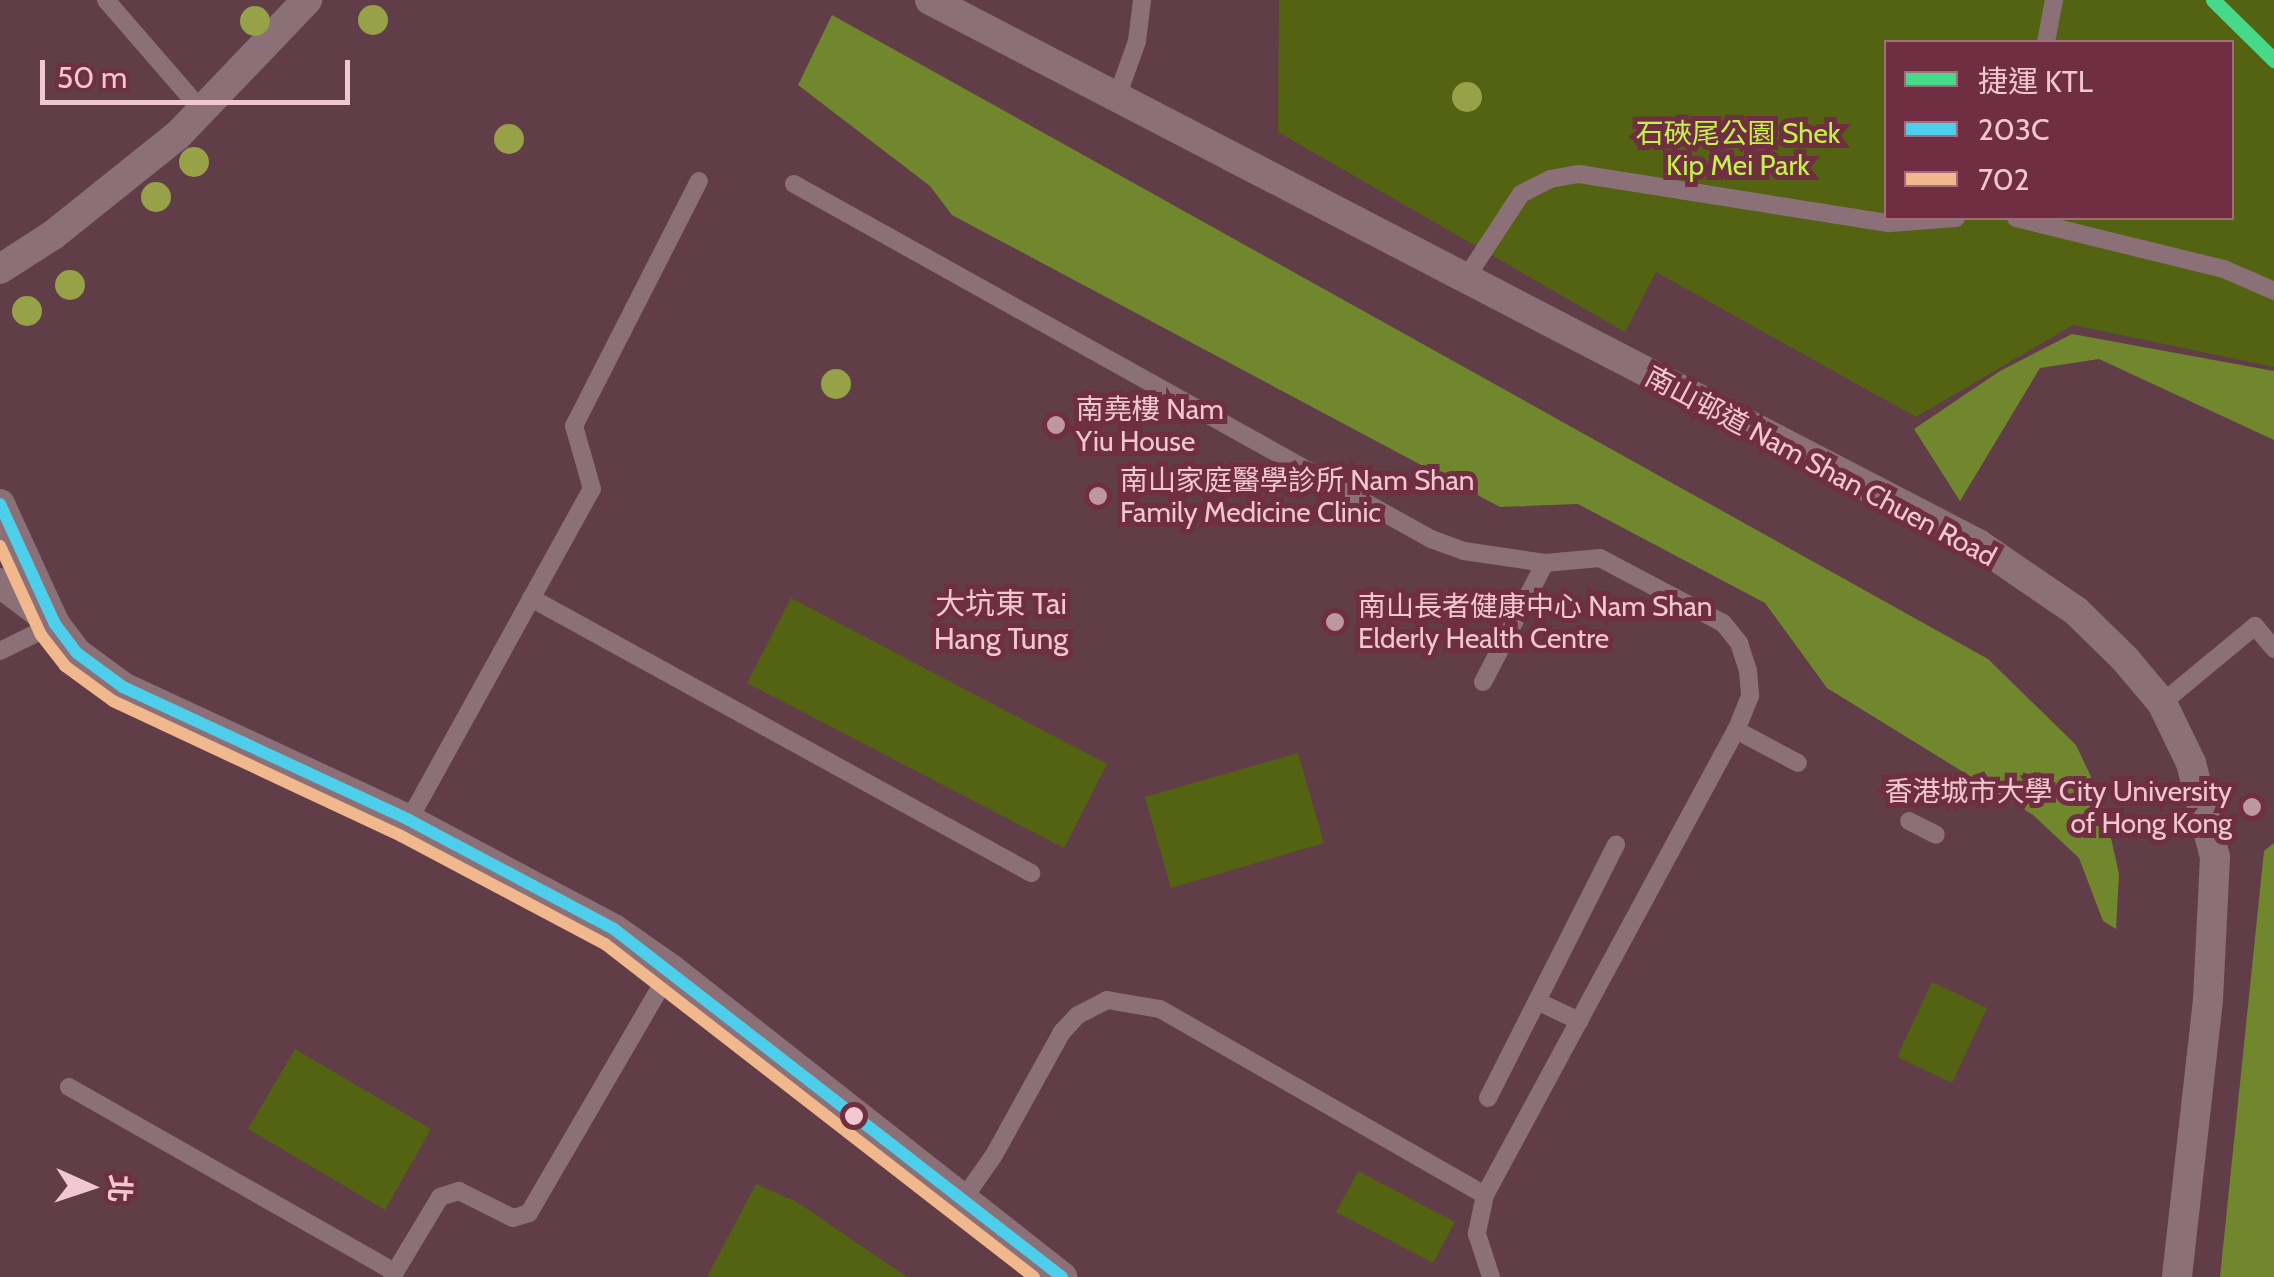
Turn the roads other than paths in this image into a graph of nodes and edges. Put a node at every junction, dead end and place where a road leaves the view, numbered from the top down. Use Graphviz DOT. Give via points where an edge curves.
graph roads {
  1 [pos="106,0"];
  2 [pos="307,0"];
  3 [pos="930,0"];
  4 [pos="1142,0"];
  5 [pos="2054,0"];
  6 [pos="965,8"];
  7 [pos="2046,40"];
  8 [pos="1116,100"];
  9 [pos="202,111"];
  10 [pos="700,181"];
  11 [pos="794,184"];
  12 [pos="1930,220"];
  13 [pos="2024,220"];
  14 [pos="0,270"];
  15 [pos="1464,281"];
  16 [pos="2274,291"];
  17 [pos="0,504"];
  18 [pos="1545,562"];
  19 [pos="0,583"];
  20 [pos="532,598"];
  21 [pos="54,624"];
  22 [pos="2274,649"];
  23 [pos="0,651"];
  24 [pos="1483,682"];
  25 [pos="2162,703"];
  26 [pos="1736,730"];
  27 [pos="1798,764"];
  28 [pos="409,820"];
  29 [pos="1909,821"];
  30 [pos="1936,834"];
  31 [pos="1616,844"];
  32 [pos="1031,873"];
  33 [pos="671,969"];
  34 [pos="1538,1001"];
  35 [pos="1579,1021"];
  36 [pos="70,1087"];
  37 [pos="1488,1098"];
  38 [pos="1485,1194"];
  39 [pos="964,1198"];
  40 [pos="394,1274"];
  41 [pos="1062,1277"];
  42 [pos="1491,1277"];
  43 [pos="2177,1277"];
  1 -- 9 [label="lane"];
  2 -- 9 [label="street"];
  3 -- 6 [label="street, 南山邨道 Nam Shan Chuen Road"];
  4 -- 8 [label="lane" via="1137,41"];
  5 -- 7 [label="lane"];
  6 -- 8 [label="street, 南山邨道 Nam Shan Chuen Road"];
  8 -- 15 [label="street, 南山邨道 Nam Shan Chuen Road"];
  9 -- 14 [label="street" via="136,172"];
  10 -- 20 [label="lane" via="574,426 592,489"];
  11 -- 18 [label="lane" via="1431,539 1464,551"];
  12 -- 15 [label="lane" via="1890,223 1579,174 1550,178 1522,194"];
  13 -- 16 [label="lane" via="2224,269"];
  15 -- 25 [label="street, 南山邨道 Nam Shan Chuen Road" via="1978,544 2076,611"];
  17 -- 21 [label="street"];
  18 -- 24 [label="lane"];
  18 -- 26 [label="lane" via="1600,558 1723,623 1748,671 1750,696"];
  19 -- 21 [label="street"];
  20 -- 28 [label="lane"];
  20 -- 32 [label="lane"];
  21 -- 23 [label="lane"];
  21 -- 28 [label="street" via="77,653 123,687"];
  22 -- 25 [label="lane" via="2255,626"];
  25 -- 43 [label="street, 南山邨道 Nam Shan Chuen Road" via="2191,763 2215,858 2208,1000"];
  26 -- 27 [label="lane"];
  26 -- 35 [label="lane"];
  28 -- 33 [label="street" via="614,929"];
  29 -- 30 [label="lane"];
  31 -- 34 [label="lane"];
  33 -- 39 [label="street"];
  33 -- 40 [label="lane" via="529,1213 513,1218 459,1190 440,1196"];
  34 -- 35 [label="lane"];
  34 -- 37 [label="lane"];
  35 -- 38 [label="lane"];
  36 -- 40 [label="lane"];
  38 -- 39 [label="lane" via="1160,1009 1106,1000 1062,1032"];
  38 -- 42 [label="lane" via="1476,1234"];
  39 -- 41 [label="street"];
}
